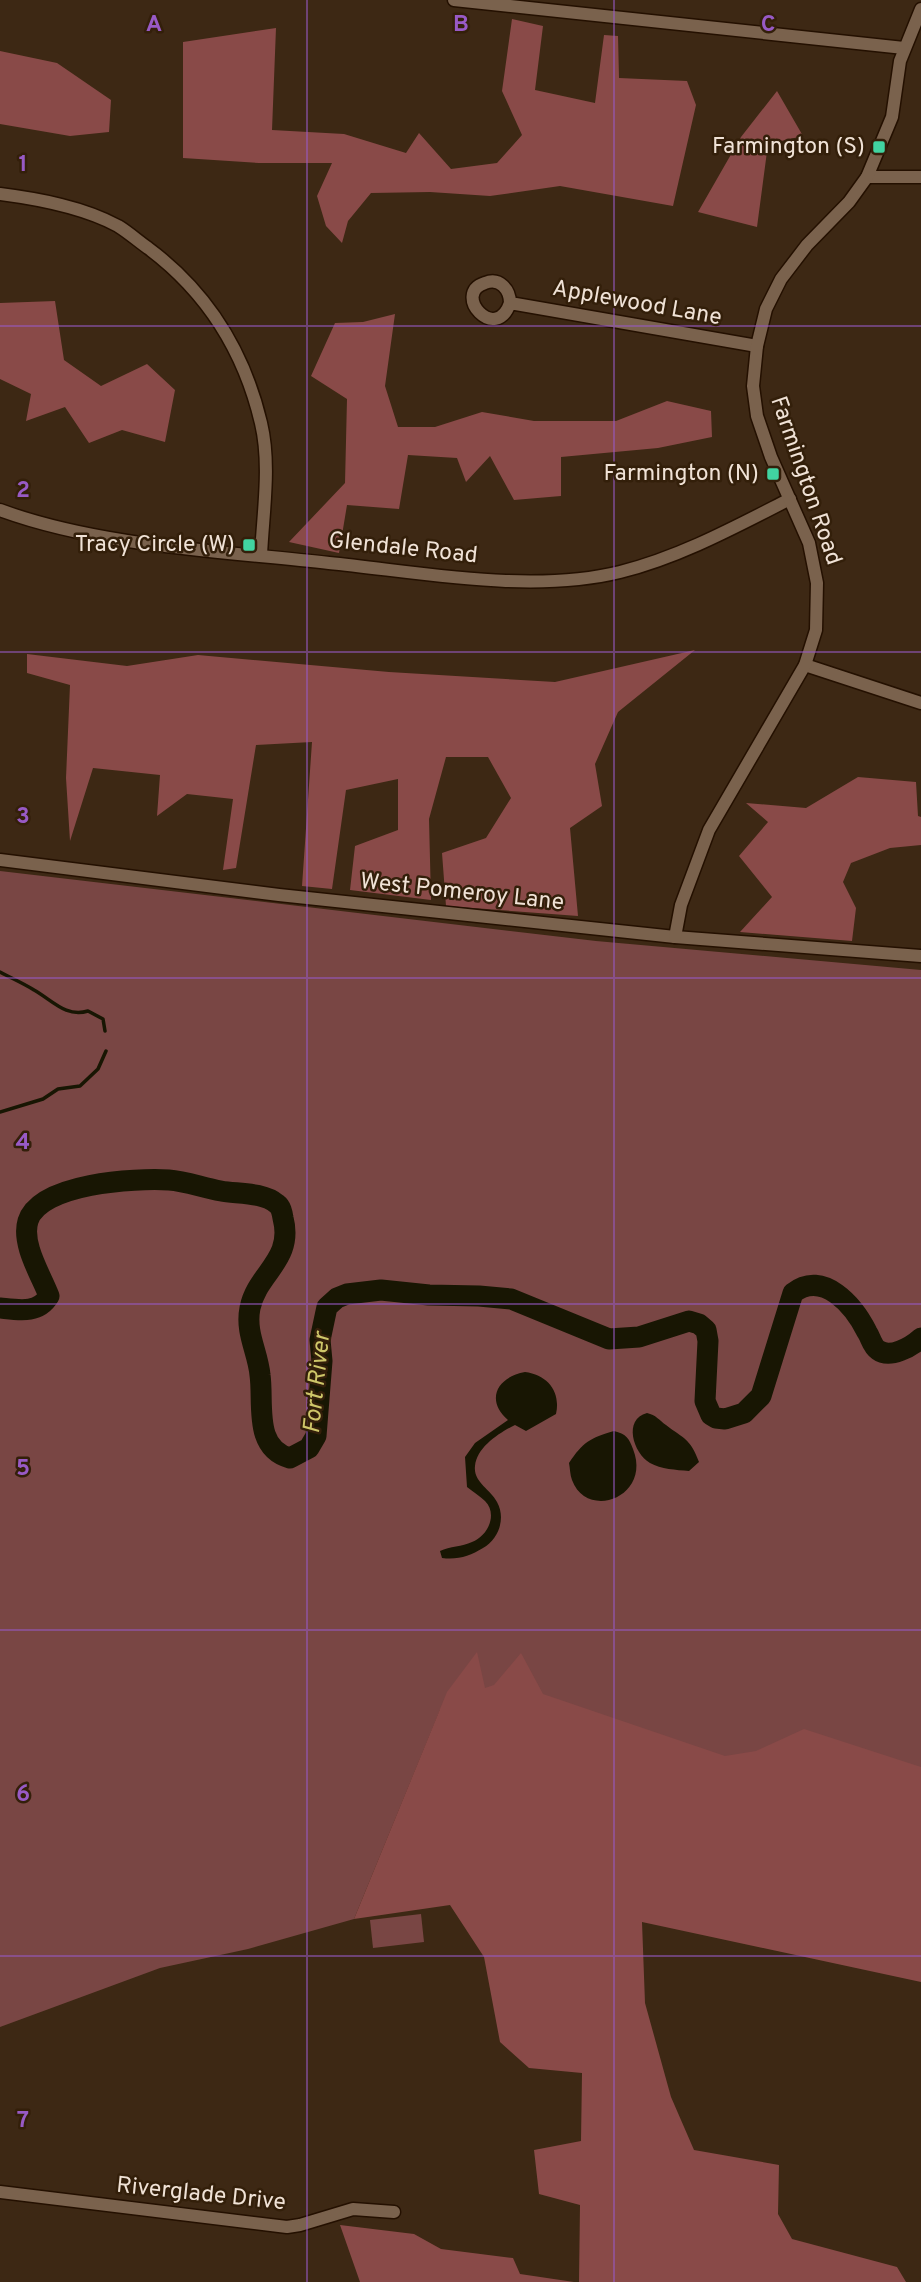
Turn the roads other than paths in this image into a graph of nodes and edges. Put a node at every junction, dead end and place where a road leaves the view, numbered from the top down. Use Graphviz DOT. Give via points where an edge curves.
graph roads {
  1 [pos="454,0"];
  2 [pos="921,9"];
  3 [pos="904,48"];
  4 [pos="867,177"];
  5 [pos="921,177"];
  6 [pos="0,194"];
  7 [pos="510,303"];
  8 [pos="757,346"];
  9 [pos="790,499"];
  10 [pos="0,510"];
  11 [pos="261,555"];
  12 [pos="805,665"];
  13 [pos="921,704"];
  14 [pos="0,860"];
  15 [pos="675,937"];
  16 [pos="921,956"];
  17 [pos="0,2192"];
  18 [pos="394,2212"];
  1 -- 3 [label="street"];
  2 -- 3 [label="street, Farmington Road"];
  3 -- 4 [label="street, Farmington Road" via="892,117"];
  4 -- 5 [label="street"];
  4 -- 8 [label="street, Farmington Road" via="781,279 766,309"];
  6 -- 11 [label="street" via="77,210 118,227 168,263 216,315 245,372 261,424 266,474"];
  7 -- 8 [label="street, Applewood Lane"];
  8 -- 9 [label="street, Farmington Road" via="753,386 757,416"];
  9 -- 11 [label="street, Glendale Road" via="666,558 570,580 502,580"];
  9 -- 12 [label="street, Farmington Road" via="809,543 817,583 816,630"];
  10 -- 11 [label="street, Glendale Road" via="103,538"];
  12 -- 13 [label="street"];
  12 -- 15 [label="street, Farmington Road" via="709,830 681,905"];
  14 -- 15 [label="street, West Pomeroy Lane"];
  15 -- 16 [label="street, West Pomeroy Lane"];
  17 -- 18 [label="street, Riverglade Drive" via="287,2227 353,2209"];
}
